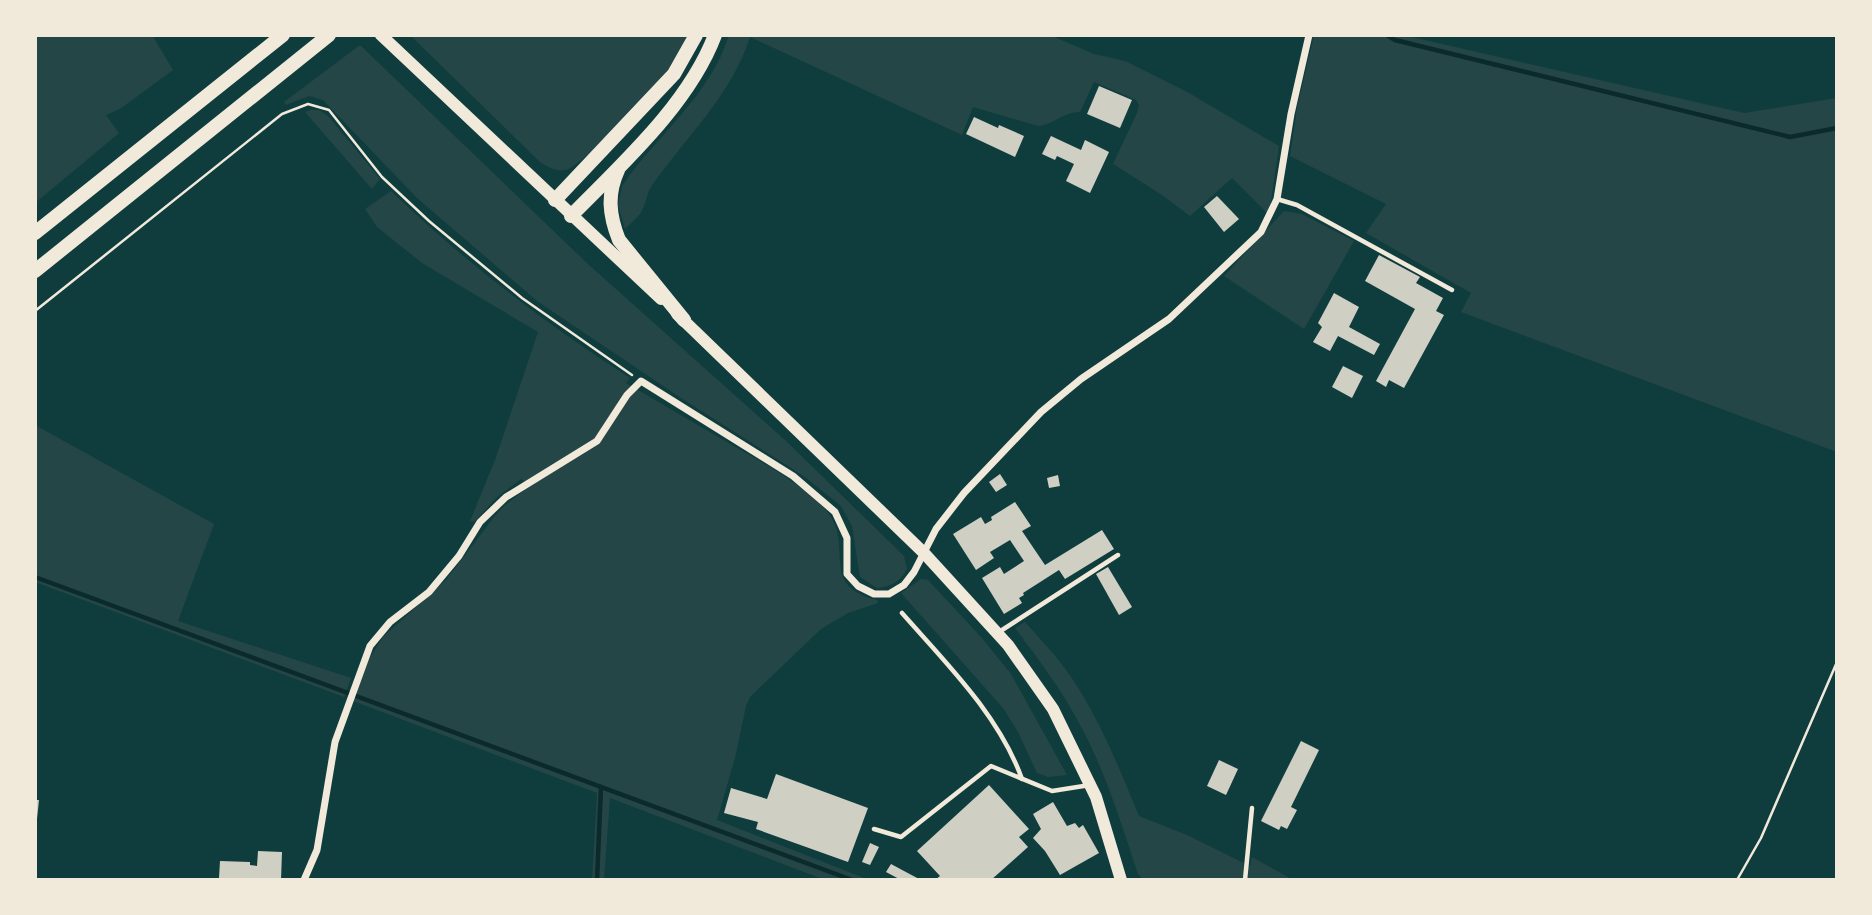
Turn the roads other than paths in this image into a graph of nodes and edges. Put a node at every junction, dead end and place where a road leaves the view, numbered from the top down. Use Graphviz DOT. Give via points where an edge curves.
graph roads {
  1 [pos="283,35"];
  2 [pos="329,35"];
  3 [pos="381,35"];
  4 [pos="696,35"];
  5 [pos="715,35"];
  6 [pos="1309,35"];
  7 [pos="620,165"];
  8 [pos="1278,199"];
  9 [pos="555,200"];
  10 [pos="571,216"];
  11 [pos="35,233"];
  12 [pos="35,271"];
  13 [pos="1452,289"];
  14 [pos="684,320"];
  15 [pos="924,553"];
  16 [pos="1118,555"];
  17 [pos="902,613"];
  18 [pos="998,632"];
  19 [pos="1022,779"];
  20 [pos="1091,785"];
  21 [pos="1252,808"];
  22 [pos="874,829"];
  23 [pos="304,880"];
  24 [pos="1121,880"];
  25 [pos="1245,880"];
  1 -- 11 [label="highway"];
  2 -- 12 [label="highway"];
  3 -- 9 [label="main road"];
  4 -- 9 [label="highway" via="674,74"];
  5 -- 7 [label="highway" via="689,84"];
  6 -- 8 [label="street"];
  7 -- 10 [label="highway"];
  7 -- 14 [label="highway" via="609,204 616,232"];
  8 -- 13 [label="lane"];
  8 -- 15 [label="street" via="1261,232 1169,319 1041,412 964,493"];
  9 -- 10 [label="main road"];
  10 -- 14 [label="main road"];
  14 -- 15 [label="main road"];
  15 -- 18 [label="main road"];
  15 -- 23 [label="street" via="909,579 889,594 874,594 858,586 847,574 846,538 835,512 793,476 641,381 597,440 506,497 480,523 429,592 390,622 370,646 335,742 317,850"];
  16 -- 18 [label="lane"];
  17 -- 19 [label="lane" via="966,687 1013,755"];
  18 -- 20 [label="main road" via="1053,709"];
  19 -- 20 [label="lane" via="1052,791"];
  19 -- 22 [label="lane" via="990,766 901,837"];
  20 -- 24 [label="main road"];
  21 -- 25 [label="lane"];
}
